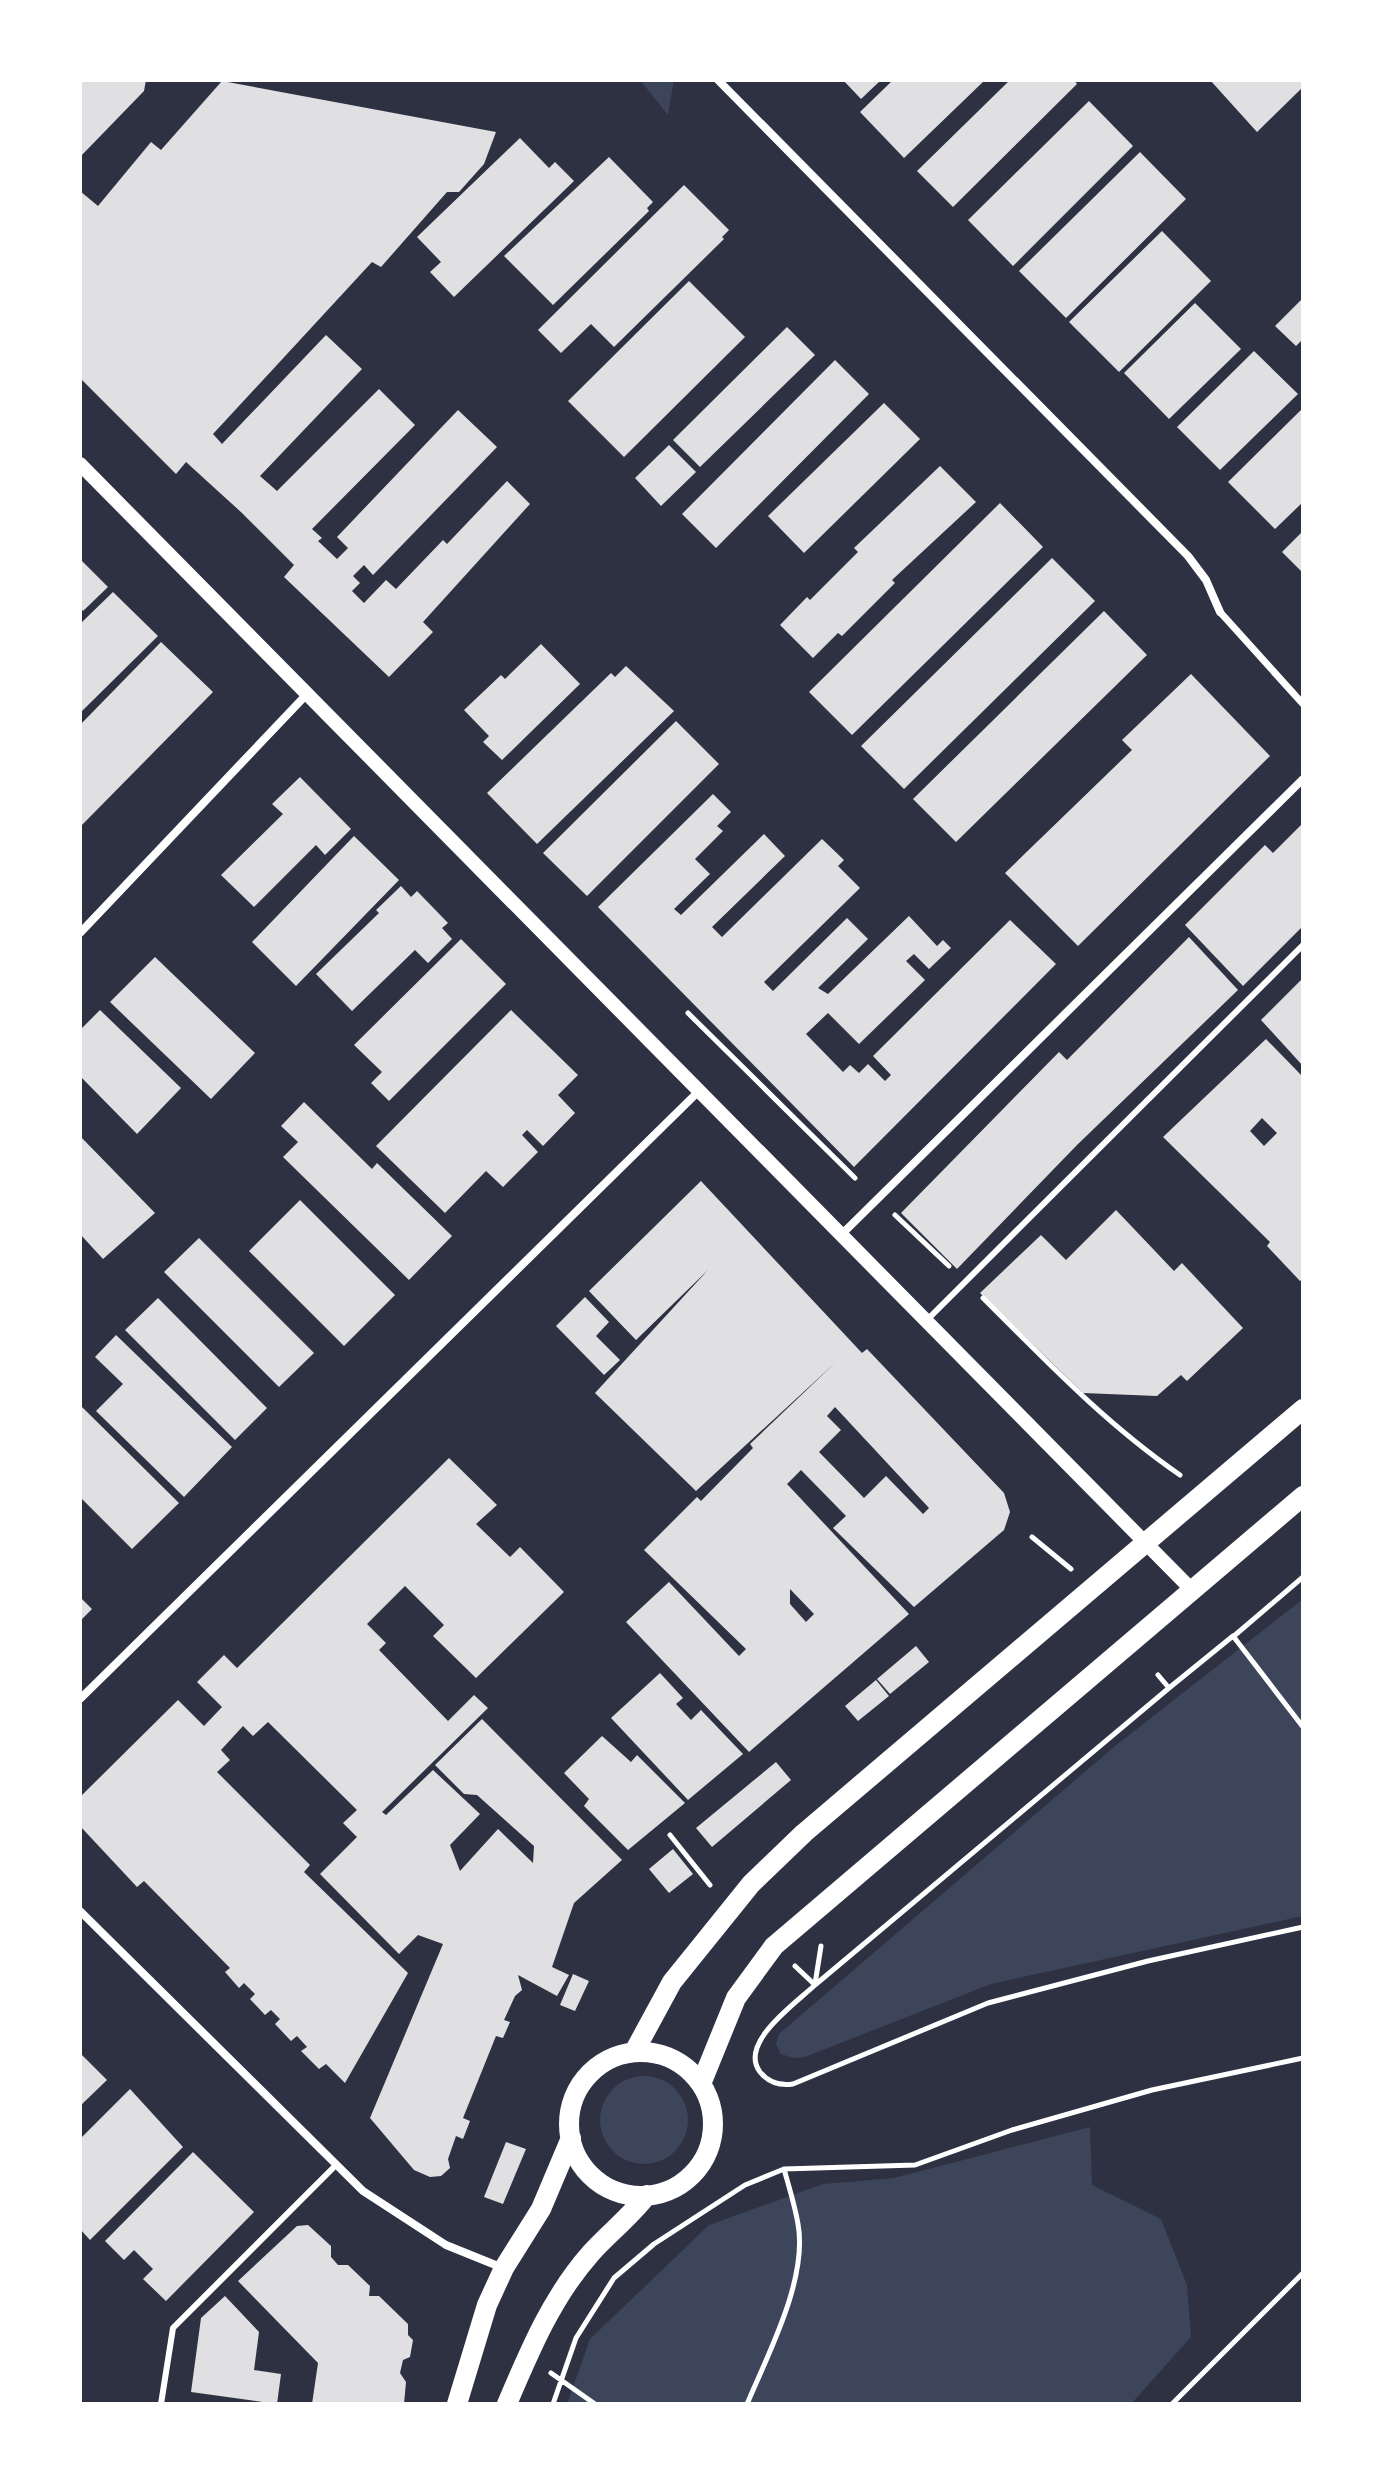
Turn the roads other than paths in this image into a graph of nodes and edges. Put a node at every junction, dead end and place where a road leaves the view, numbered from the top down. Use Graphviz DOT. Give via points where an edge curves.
graph roads {
  1 [pos="718,80"];
  2 [pos="80,464"];
  3 [pos="1220,612"];
  4 [pos="307,694"];
  5 [pos="1303,704"];
  6 [pos="1303,779"];
  7 [pos="80,933"];
  8 [pos="1303,945"];
  9 [pos="700,1090"];
  10 [pos="842,1234"];
  11 [pos="927,1320"];
  12 [pos="1303,1409"];
  13 [pos="1303,1496"];
  14 [pos="1146,1543"];
  15 [pos="1192,1590"];
  16 [pos="80,1699"];
  17 [pos="80,1911"];
  18 [pos="634,2052"];
  19 [pos="701,2084"];
  20 [pos="571,2138"];
  21 [pos="335,2166"];
  22 [pos="647,2195"];
  23 [pos="504,2268"];
  24 [pos="161,2404"];
  25 [pos="457,2404"];
  26 [pos="507,2404"];
  1 -- 3 [label="street" via="1188,556"];
  2 -- 4 [label="street"];
  3 -- 5 [label="street"];
  4 -- 7 [label="street"];
  4 -- 9 [label="street"];
  6 -- 10 [label="street"];
  8 -- 11 [label="lane"];
  9 -- 10 [label="street"];
  9 -- 16 [label="street"];
  10 -- 11 [label="street"];
  11 -- 14 [label="street"];
  12 -- 14 [label="main road"];
  13 -- 15 [label="main road"];
  14 -- 15 [label="street"];
  14 -- 18 [label="main road" via="751,1884 672,1982"];
  15 -- 19 [label="main road" via="774,1946 736,1998"];
  17 -- 21 [label="street"];
  18 -- 19 [label="main road" via="672,2059"];
  18 -- 20 [label="main road" via="602,2063 577,2091 569,2122"];
  19 -- 22 [label="main road" via="711,2104 714,2128 709,2148 685,2181"];
  20 -- 22 [label="main road" via="577,2158 590,2174 626,2194"];
  20 -- 23 [label="main road" via="541,2209"];
  21 -- 23 [label="street" via="406,2222"];
  21 -- 24 [label="lane" via="173,2328"];
  22 -- 26 [label="main road" via="592,2252 559,2296"];
  23 -- 25 [label="main road"];
}
